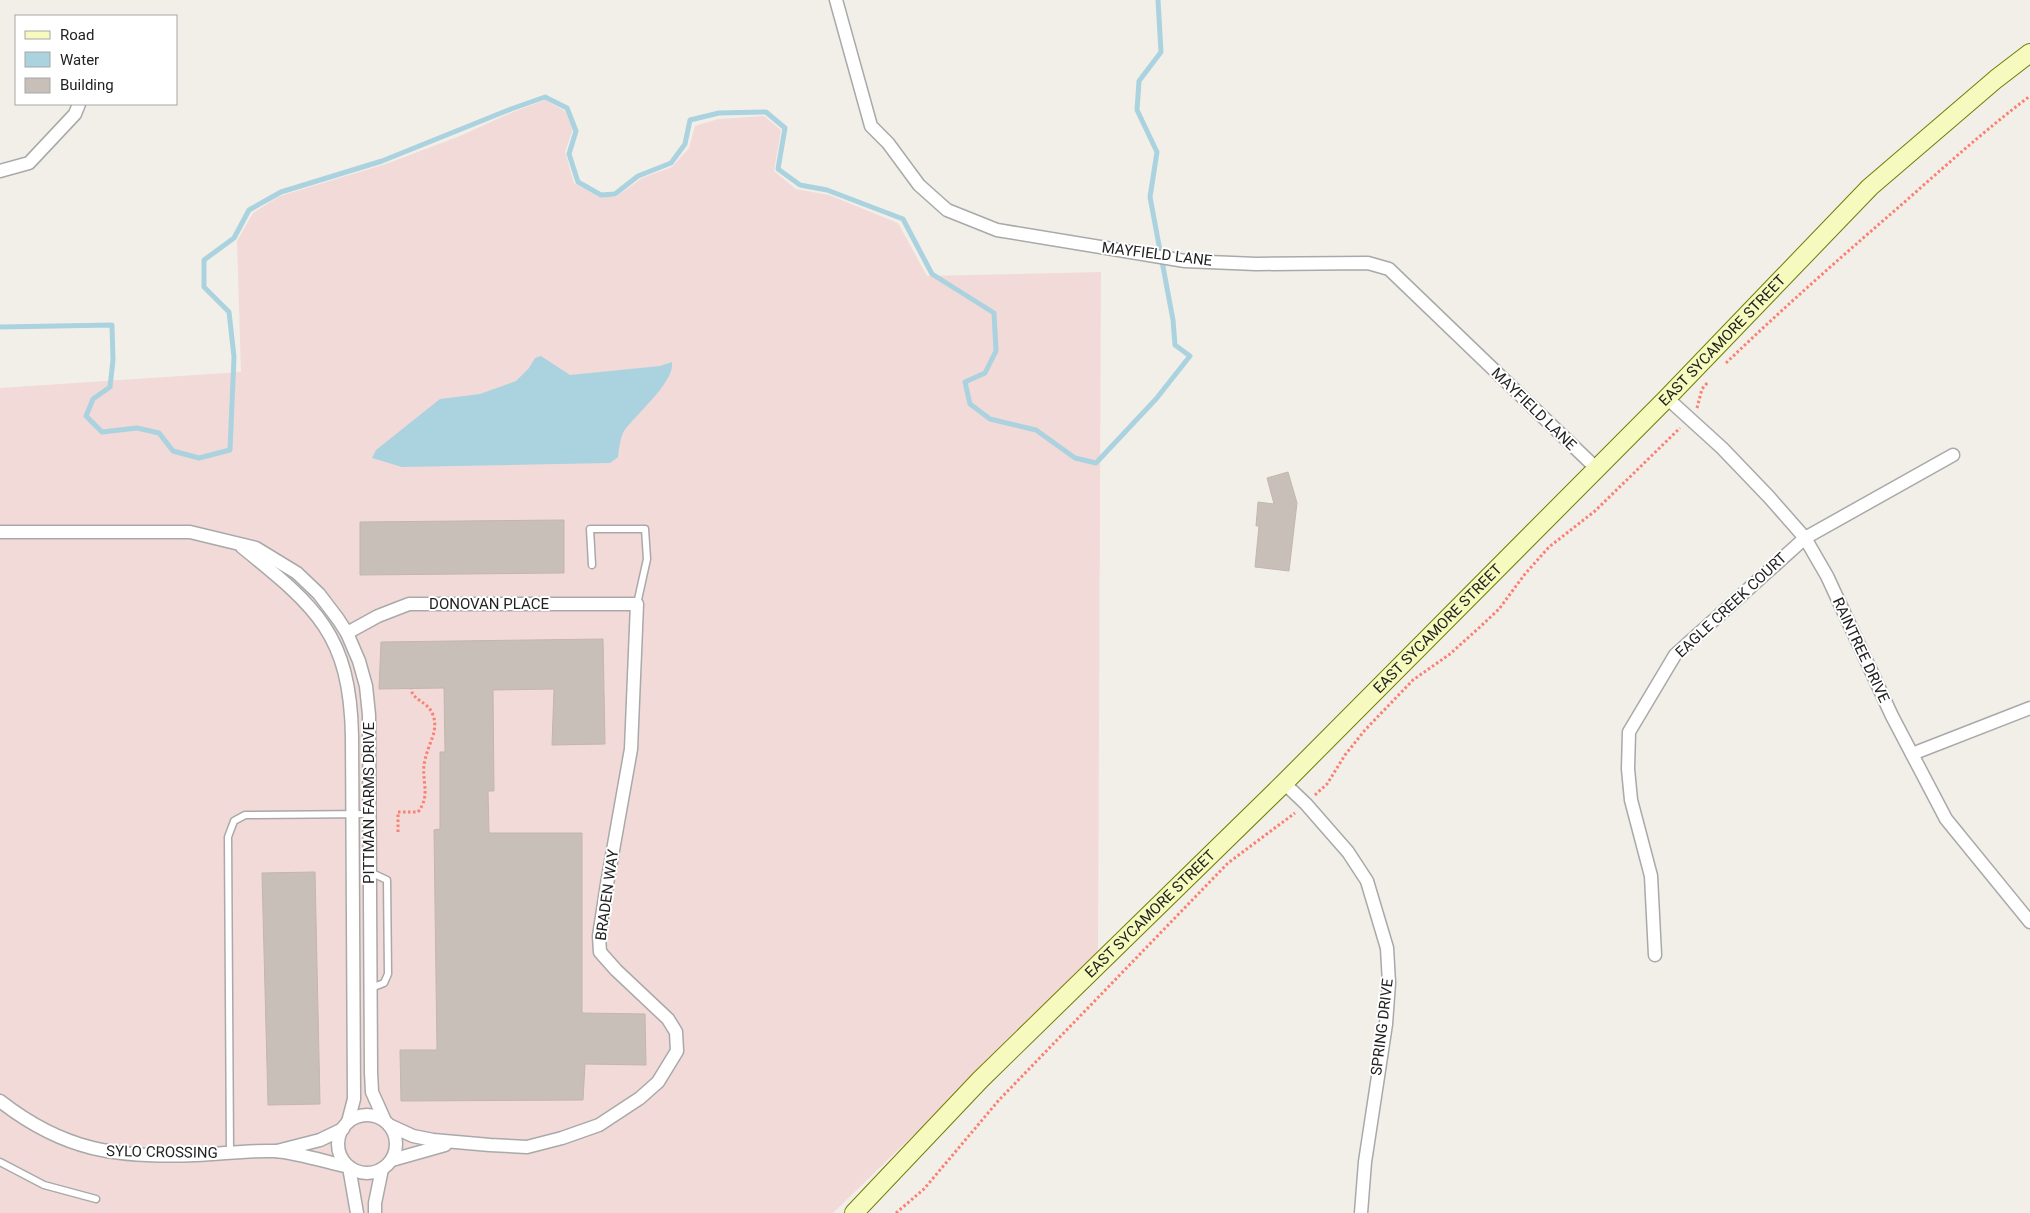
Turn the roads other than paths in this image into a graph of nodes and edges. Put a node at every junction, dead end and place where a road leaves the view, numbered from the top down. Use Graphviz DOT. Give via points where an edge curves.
graph roads {
  1 [pos="836,0"];
  2 [pos="2030,53"];
  3 [pos="79,105"];
  4 [pos="0,171"];
  5 [pos="1666,398"];
  6 [pos="1953,455"];
  7 [pos="1596,468"];
  8 [pos="0,532"];
  9 [pos="1804,538"];
  10 [pos="236,542"];
  11 [pos="592,566"];
  12 [pos="637,604"];
  13 [pos="348,633"];
  14 [pos="335,642"];
  15 [pos="2030,708"];
  16 [pos="1912,754"];
  17 [pos="1284,783"];
  18 [pos="353,814"];
  19 [pos="369,814"];
  20 [pos="369,871"];
  21 [pos="2030,922"];
  22 [pos="1655,955"];
  23 [pos="370,989"];
  24 [pos="355,1004"];
  25 [pos="369,1004"];
  26 [pos="0,1101"];
  27 [pos="387,1123"];
  28 [pos="346,1126"];
  29 [pos="455,1143"];
  30 [pos="276,1151"];
  31 [pos="230,1153"];
  32 [pos="0,1162"];
  33 [pos="387,1164"];
  34 [pos="349,1167"];
  35 [pos="96,1199"];
  36 [pos="357,1213"];
  37 [pos="375,1213"];
  38 [pos="854,1213"];
  39 [pos="1361,1213"];
  1 -- 7 [label="street, MAYFIELD LANE" via="871,126 919,185 947,210 997,230 1185,261 1368,263 1389,268"];
  2 -- 5 [label="main road, EAST SYCAMORE STREET" via="1870,188"];
  3 -- 4 [label="street" via="75,114 29,163"];
  5 -- 7 [label="main road, EAST SYCAMORE STREET"];
  5 -- 9 [label="street, RAINTREE DRIVE" via="1722,448"];
  6 -- 9 [label="street, EAGLE CREEK COURT"];
  7 -- 17 [label="main road, EAST SYCAMORE STREET"];
  8 -- 10 [label="street, PITTMAN FARMS DRIVE" via="190,532"];
  9 -- 16 [label="street, RAINTREE DRIVE" via="1827,576"];
  9 -- 22 [label="street, EAGLE CREEK COURT" via="1675,655 1629,732 1628,769 1632,800 1651,876"];
  10 -- 13 [label="street, PITTMAN FARMS DRIVE" via="256,548 297,573 319,594"];
  10 -- 14 [label="street, PITTMAN FARMS DRIVE" via="292,587 311,607"];
  11 -- 12 [label="lane" via="590,529 645,529 647,559"];
  12 -- 13 [label="street, DONOVAN PLACE" via="409,604"];
  12 -- 29 [label="street, BRADEN WAY" via="631,750 599,936 600,952 668,1019 676,1032 677,1051 658,1082 599,1125 527,1147"];
  13 -- 14 [label="lane"];
  13 -- 19 [label="street, PITTMAN FARMS DRIVE" via="366,686"];
  14 -- 18 [label="street, PITTMAN FARMS DRIVE" via="351,709"];
  15 -- 16 [label="street"];
  16 -- 21 [label="street, RAINTREE DRIVE" via="1946,819"];
  17 -- 38 [label="main road, EAST SYCAMORE STREET" via="980,1080"];
  17 -- 39 [label="street, SPRING DRIVE" via="1348,852 1367,881 1387,948 1386,1024 1365,1162"];
  18 -- 19 [label="lane"];
  18 -- 24 [label="street, PITTMAN FARMS DRIVE"];
  18 -- 31 [label="lane" via="245,815 234,821 228,837"];
  19 -- 20 [label="street, PITTMAN FARMS DRIVE"];
  20 -- 23 [label="street, PITTMAN FARMS DRIVE"];
  20 -- 23 [label="lane" via="388,880 388,974 384,983"];
  23 -- 25 [label="street, PITTMAN FARMS DRIVE"];
  24 -- 25 [label="lane"];
  24 -- 28 [label="street, PITTMAN FARMS DRIVE" via="354,1099"];
  25 -- 27 [label="street, PITTMAN FARMS DRIVE" via="371,1083"];
  26 -- 31 [label="street, SYLO CROSSING" via="63,1140 93,1149 136,1154"];
  27 -- 28 [label="street" via="366,1115 357,1117"];
  27 -- 29 [label="street, BRADEN WAY" via="420,1138"];
  27 -- 33 [label="street" via="394,1132 396,1146"];
  28 -- 30 [label="street" via="320,1140"];
  28 -- 34 [label="street" via="338,1145"];
  29 -- 33 [label="street, BRADEN WAY"];
  30 -- 31 [label="street, SYLO CROSSING"];
  30 -- 34 [label="street"];
  32 -- 35 [label="lane" via="44,1185"];
  33 -- 34 [label="street" via="366,1173"];
  33 -- 37 [label="street"];
  34 -- 36 [label="street"];
}
